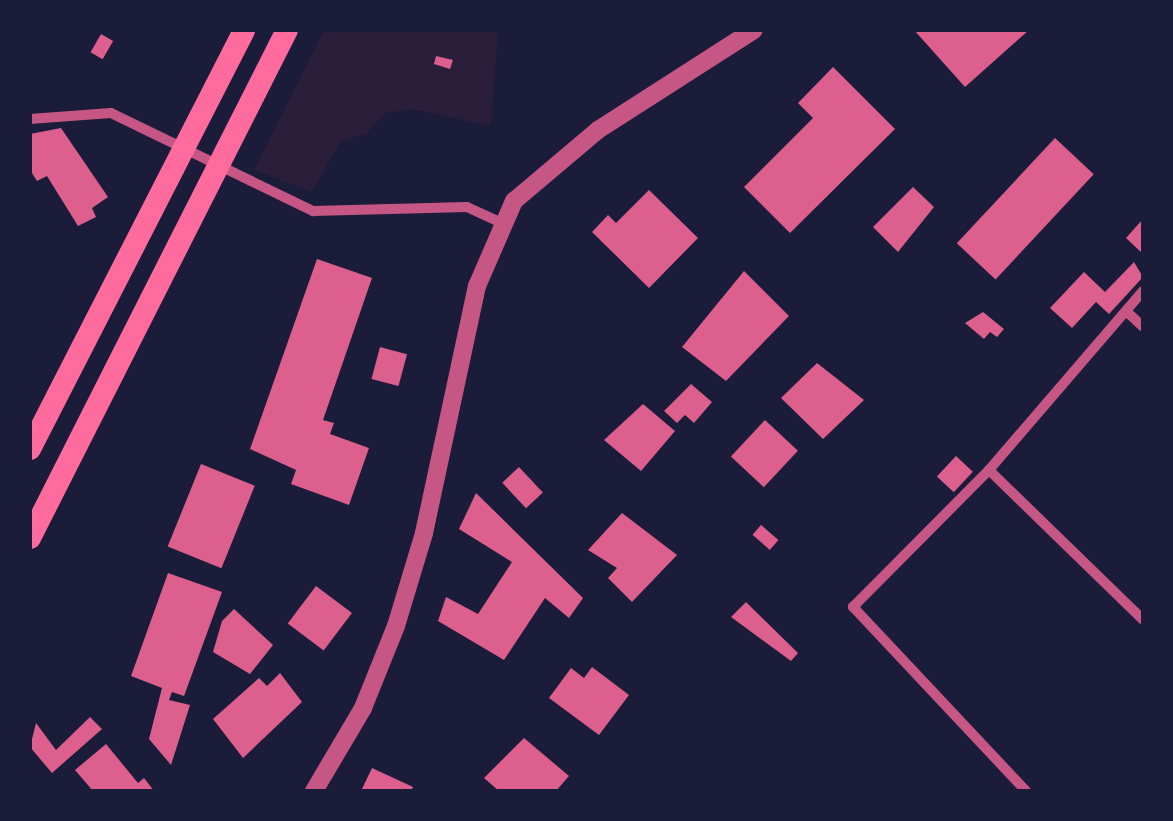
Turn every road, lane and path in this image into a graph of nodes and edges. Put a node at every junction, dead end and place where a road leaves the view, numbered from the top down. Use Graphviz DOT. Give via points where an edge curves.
graph roads {
  1 [pos="244,30"];
  2 [pos="287,30"];
  3 [pos="754,30"];
  4 [pos="30,119"];
  5 [pos="504,224"];
  6 [pos="1143,292"];
  7 [pos="1126,311"];
  8 [pos="1143,328"];
  9 [pos="30,449"];
  10 [pos="989,470"];
  11 [pos="30,538"];
  12 [pos="1143,620"];
  13 [pos="314,791"];
  14 [pos="1026,791"];
  1 -- 9 [label="highway"];
  2 -- 11 [label="highway"];
  3 -- 5 [label="street" via="553,163 514,201"];
  4 -- 5 [label="street" via="91,109 112,113 314,211 467,207"];
  5 -- 13 [label="street" via="477,286 424,533 396,626 363,708"];
  6 -- 7 [label="street"];
  7 -- 8 [label="street"];
  7 -- 10 [label="street"];
  10 -- 12 [label="street"];
  10 -- 14 [label="street" via="853,607"];
}
